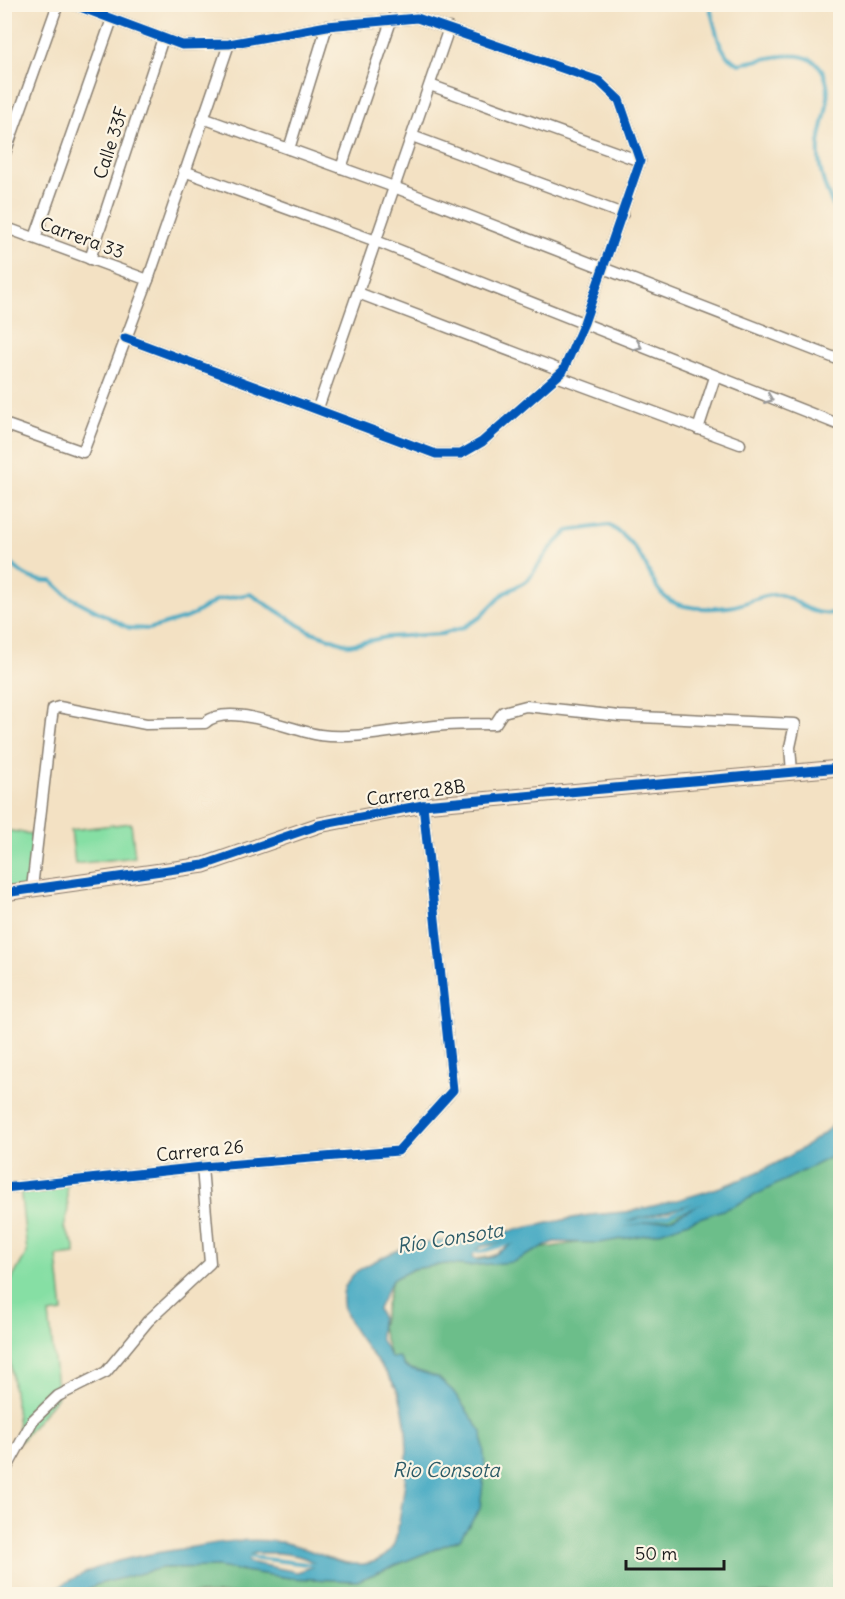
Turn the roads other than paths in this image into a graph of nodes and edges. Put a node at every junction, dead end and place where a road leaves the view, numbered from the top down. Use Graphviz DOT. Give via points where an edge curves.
graph roads {
  1 [pos="58,4"];
  2 [pos="72,4"];
  3 [pos="392,18"];
  4 [pos="112,19"];
  5 [pos="327,26"];
  6 [pos="449,28"];
  7 [pos="163,38"];
  8 [pos="228,44"];
  9 [pos="430,85"];
  10 [pos="203,118"];
  11 [pos="412,136"];
  12 [pos="289,149"];
  13 [pos="4,156"];
  14 [pos="640,161"];
  15 [pos="341,168"];
  16 [pos="184,171"];
  17 [pos="394,187"];
  18 [pos="623,214"];
  19 [pos="4,227"];
  20 [pos="35,238"];
  21 [pos="376,241"];
  22 [pos="90,259"];
  23 [pos="604,267"];
  24 [pos="148,280"];
  25 [pos="358,293"];
  26 [pos="584,323"];
  27 [pos="125,338"];
  28 [pos="840,360"];
  29 [pos="561,374"];
  30 [pos="715,377"];
  31 [pos="318,408"];
  32 [pos="4,424"];
  33 [pos="840,425"];
  34 [pos="698,429"];
  35 [pos="740,444"];
  36 [pos="840,768"];
  37 [pos="792,772"];
  38 [pos="423,805"];
  39 [pos="32,888"];
  40 [pos="4,893"];
  41 [pos="202,1167"];
  42 [pos="4,1188"];
  43 [pos="4,1473"];
  1 -- 13 [label="street"];
  2 -- 4 [label="street"];
  3 -- 5 [label="street"];
  3 -- 6 [label="street" via="417,18"];
  3 -- 15 [label="street"];
  4 -- 7 [label="street"];
  4 -- 20 [label="street"];
  5 -- 8 [label="street"];
  5 -- 12 [label="street"];
  6 -- 9 [label="street"];
  6 -- 14 [label="street" via="599,81 619,99"];
  7 -- 8 [label="street" via="182,45"];
  7 -- 22 [label="street, Calle 33F"];
  8 -- 10 [label="street"];
  9 -- 11 [label="street"];
  9 -- 14 [label="street"];
  10 -- 12 [label="street"];
  10 -- 16 [label="street"];
  11 -- 17 [label="street"];
  11 -- 18 [label="street"];
  12 -- 15 [label="street"];
  14 -- 18 [label="street"];
  15 -- 17 [label="street"];
  16 -- 21 [label="street"];
  16 -- 24 [label="street"];
  17 -- 21 [label="street"];
  17 -- 23 [label="street"];
  18 -- 23 [label="street"];
  19 -- 20 [label="street, Carrera 33"];
  20 -- 22 [label="street, Carrera 33"];
  21 -- 25 [label="street"];
  21 -- 26 [label="street"];
  22 -- 24 [label="street, Carrera 33"];
  23 -- 26 [label="street"];
  23 -- 28 [label="street"];
  24 -- 27 [label="street"];
  25 -- 29 [label="street"];
  25 -- 31 [label="street"];
  26 -- 29 [label="street"];
  26 -- 30 [label="street, one-way"];
  27 -- 31 [label="street"];
  27 -- 32 [label="street" via="83,452"];
  29 -- 31 [label="street" via="482,442 461,454 436,454"];
  29 -- 34 [label="street"];
  30 -- 33 [label="street, one-way"];
  30 -- 34 [label="street"];
  34 -- 35 [label="street"];
  36 -- 37 [label="street, Carrera 28B"];
  37 -- 38 [label="street, Carrera 28B"];
  37 -- 39 [label="street" via="790,747 795,724 619,716 526,706 503,712 495,724 321,735 230,715 210,718 205,723 146,724 59,707 53,709"];
  38 -- 39 [label="street, Carrera 28B" via="319,825 204,865"];
  38 -- 41 [label="street, Carrera 26" via="453,1090 398,1151"];
  39 -- 40 [label="street, Carrera 28B"];
  41 -- 42 [label="street, Carrera 26"];
  41 -- 43 [label="street" via="210,1263 148,1321 106,1372 58,1396 33,1420"];
}
